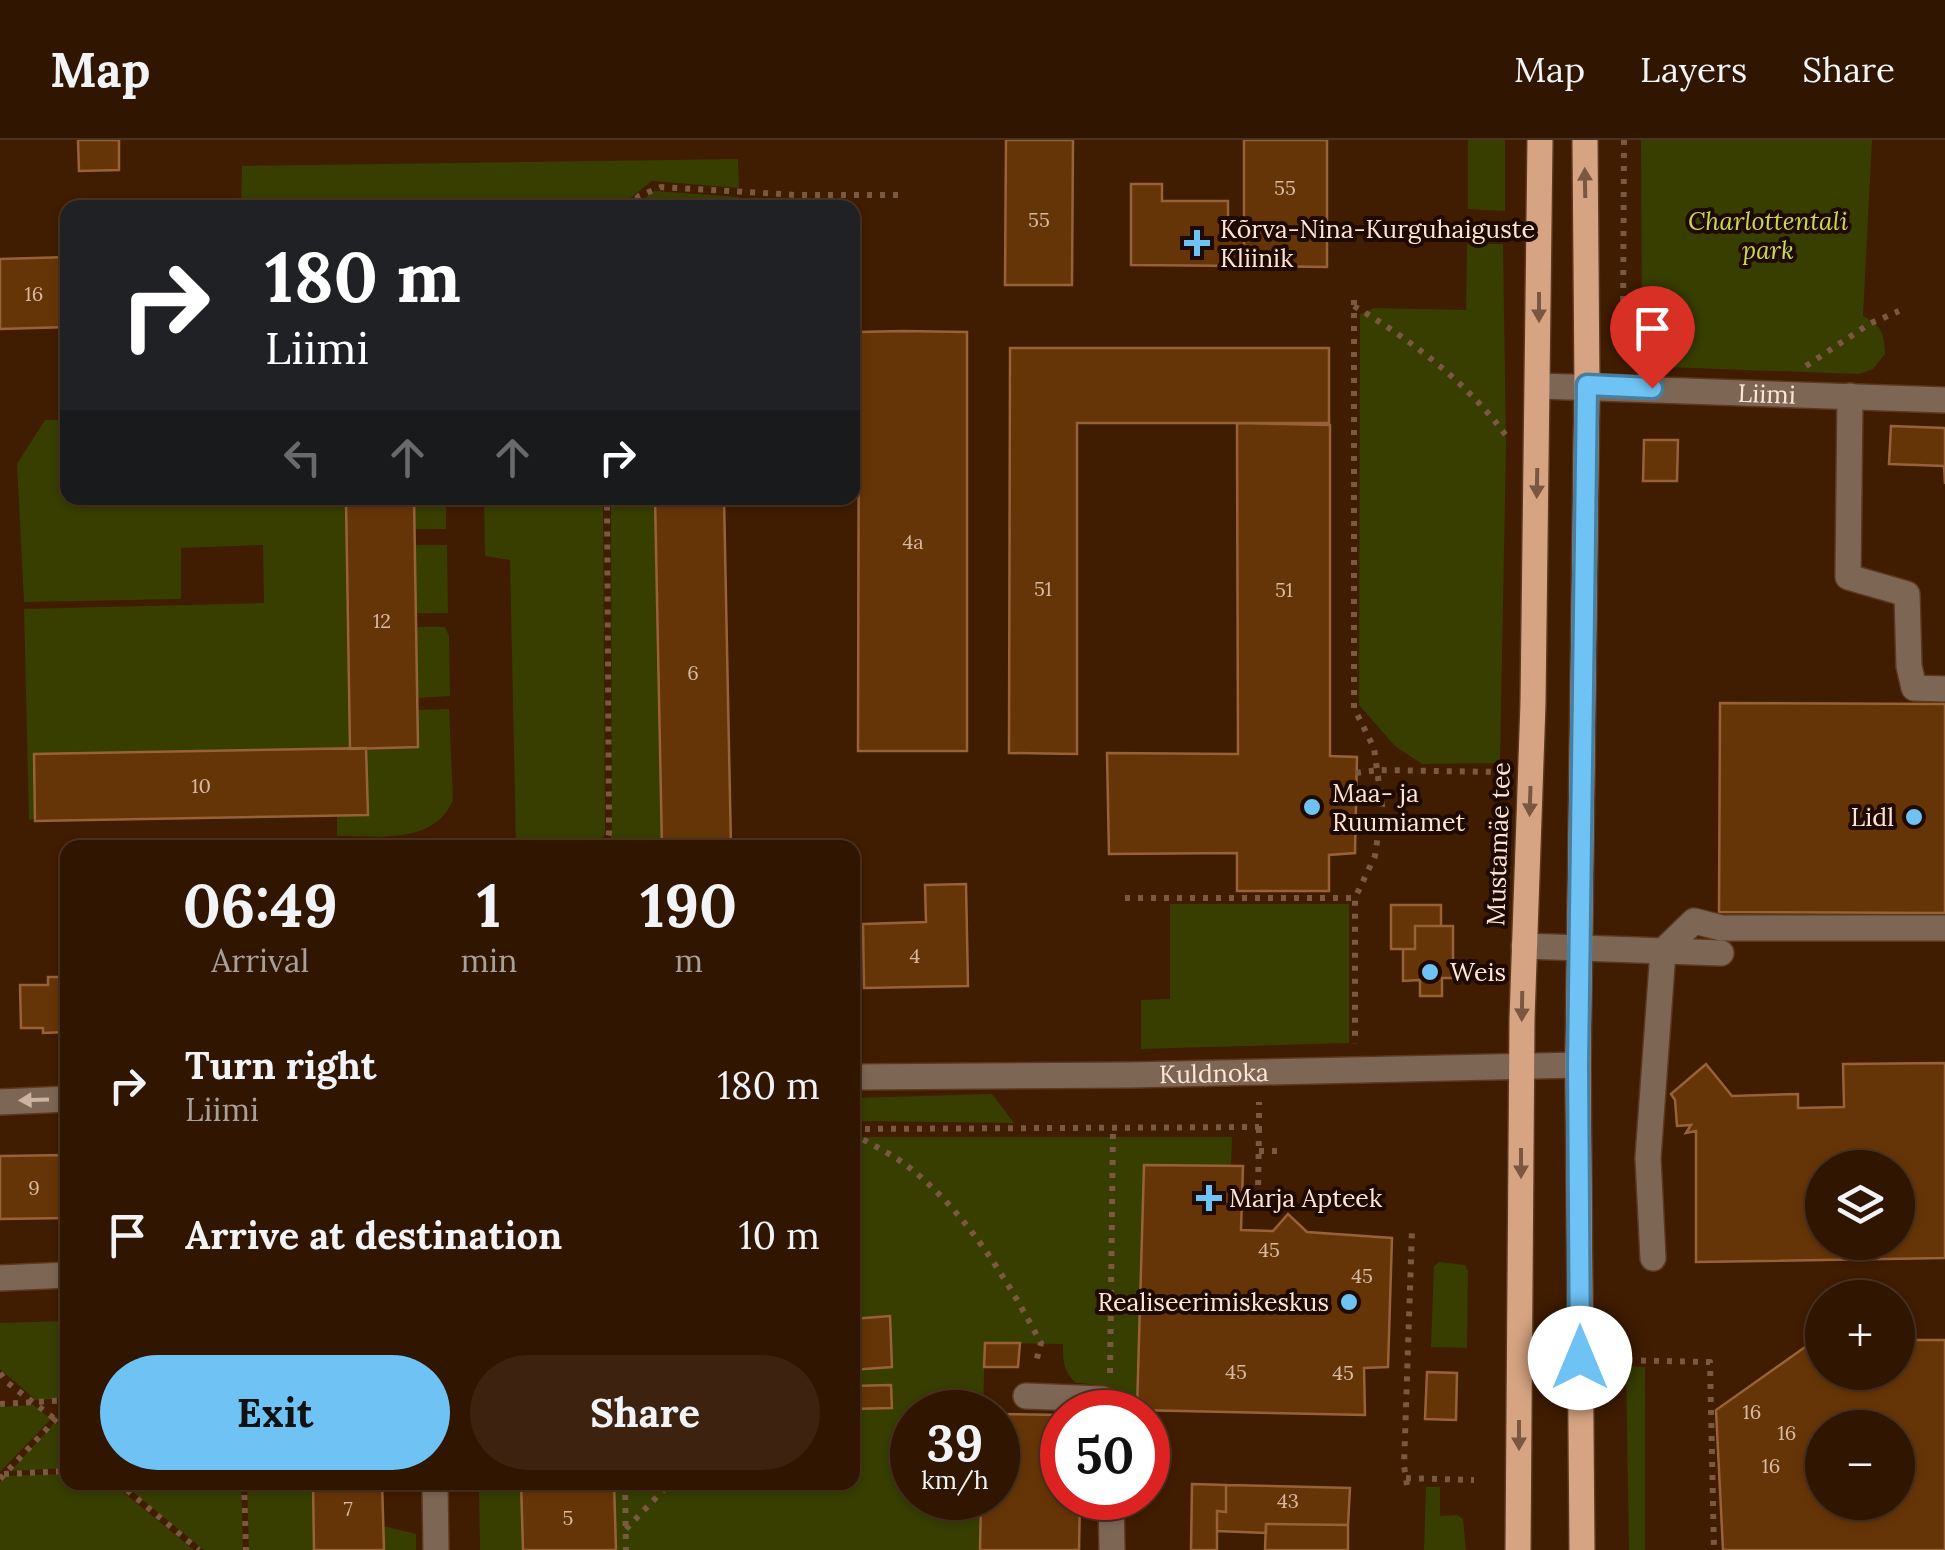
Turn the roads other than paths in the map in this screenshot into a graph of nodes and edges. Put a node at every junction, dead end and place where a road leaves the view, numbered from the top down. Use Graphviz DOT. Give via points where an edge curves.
graph roads {
  1 [pos="1540,140"];
  2 [pos="1585,140"];
  3 [pos="1587,385"];
  4 [pos="1539,386"];
  5 [pos="1850,396"];
  6 [pos="1945,400"];
  7 [pos="1945,689"];
  8 [pos="1945,928"];
  9 [pos="1524,946"];
  10 [pos="1580,948"];
  11 [pos="1663,951"];
  12 [pos="1722,953"];
  13 [pos="1521,1065"];
  14 [pos="1578,1065"];
  15 [pos="860,1076"];
  16 [pos="60,1099"];
  17 [pos="0,1102"];
  18 [pos="1653,1258"];
  19 [pos="60,1276"];
  20 [pos="0,1278"];
  21 [pos="1026,1396"];
  22 [pos="1040,1397"];
  23 [pos="435,1490"];
  24 [pos="1111,1520"];
  25 [pos="436,1550"];
  26 [pos="1112,1550"];
  27 [pos="1518,1550"];
  28 [pos="1582,1550"];
  1 -- 4 [label="main road, Mustamäe tee, one-way"];
  3 -- 2 [label="main road, one-way"];
  3 -- 4 [label="street, Liimi"];
  3 -- 5 [label="street, Liimi"];
  3 -- 10 [label="main road"];
  4 -- 9 [label="main road, Mustamäe tee, one-way"];
  5 -- 6 [label="street, Liimi"];
  5 -- 7 [label="street" via="1848,577 1907,594 1914,688"];
  8 -- 11 [label="street" via="1722,928 1694,920"];
  9 -- 10 [label="street"];
  9 -- 13 [label="main road, Mustamäe tee, one-way"];
  10 -- 11 [label="street"];
  10 -- 14 [label="main road"];
  11 -- 12 [label="street"];
  11 -- 18 [label="street" via="1648,1158"];
  13 -- 14 [label="street, Kuldnoka"];
  13 -- 15 [label="street, Kuldnoka"];
  13 -- 27 [label="main road, Mustamäe tee, one-way"];
  14 -- 28 [label="main road"];
  16 -- 17 [label="street, one-way"];
  19 -- 20 [label="street"];
  21 -- 22 [label="street"];
  23 -- 25 [label="street"];
  24 -- 26 [label="street"];
}
